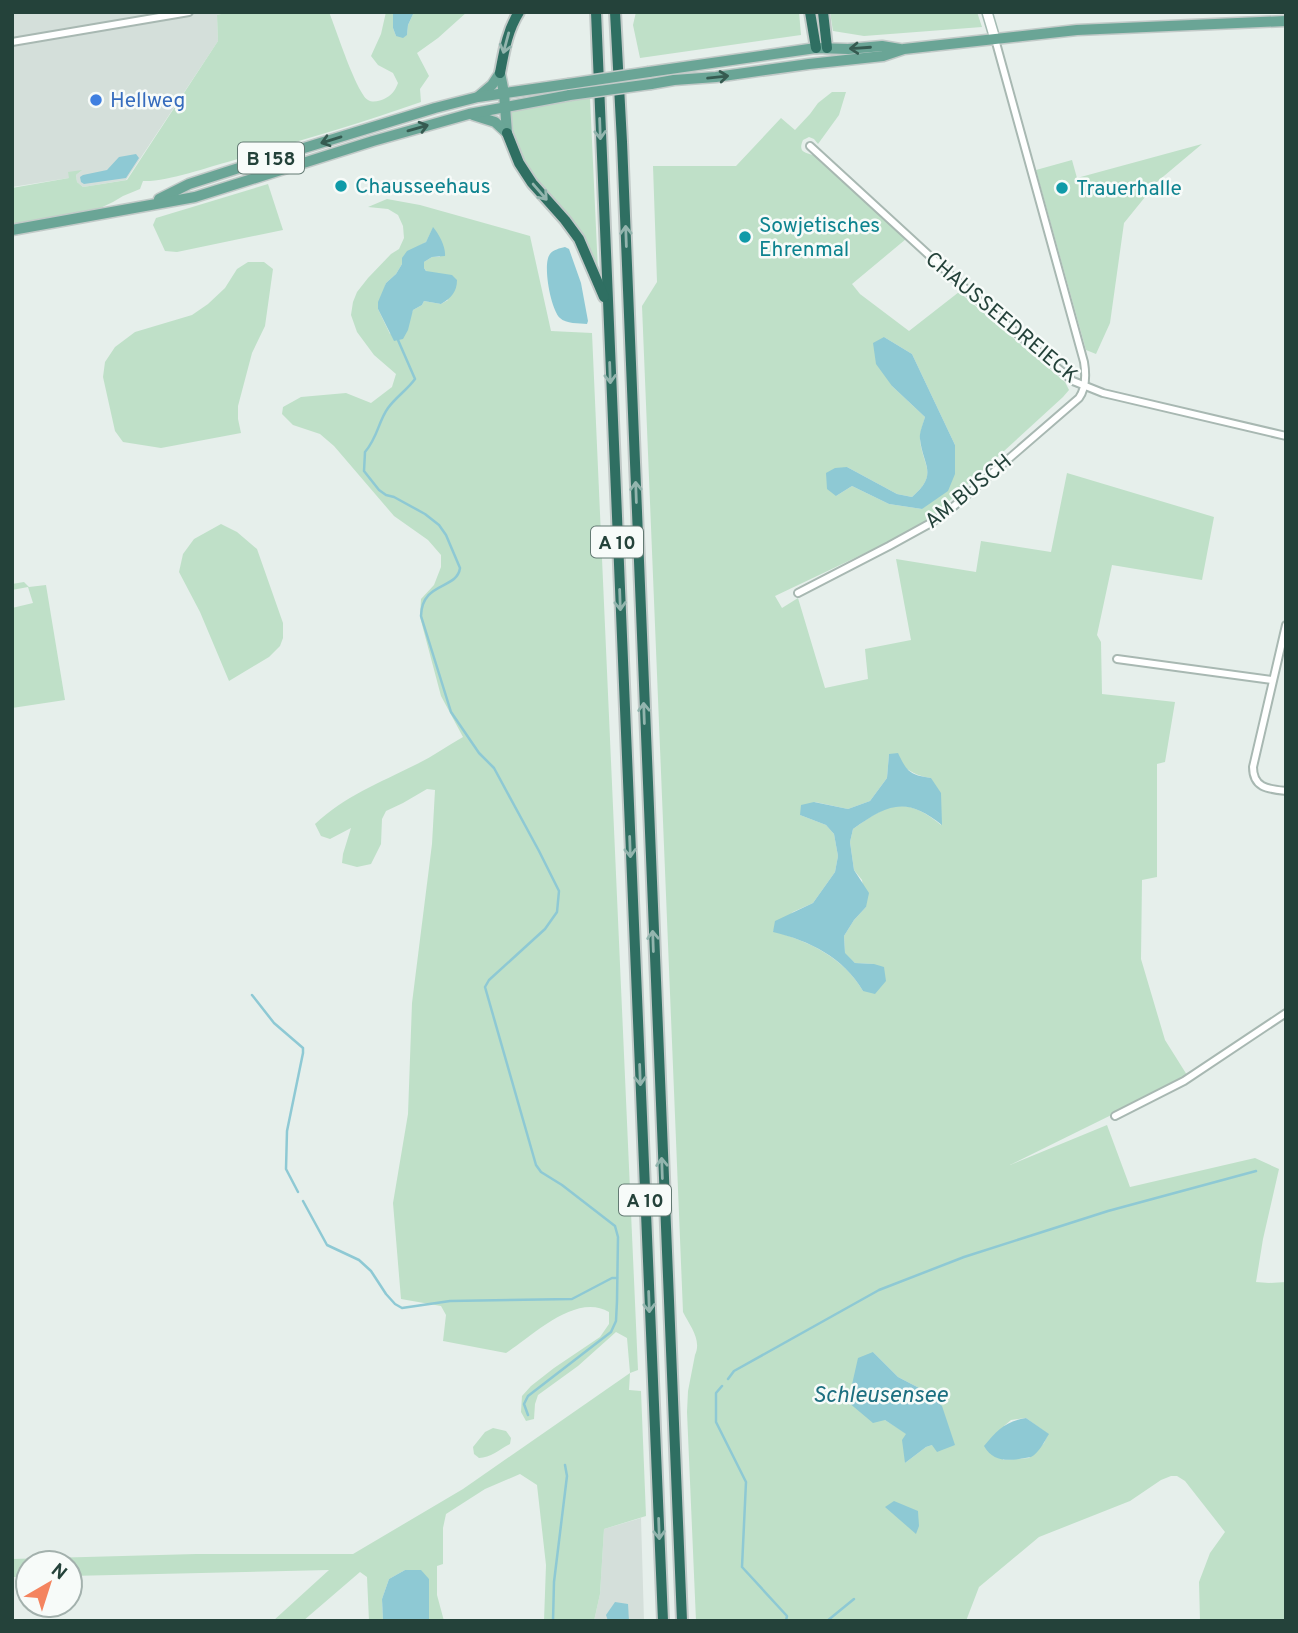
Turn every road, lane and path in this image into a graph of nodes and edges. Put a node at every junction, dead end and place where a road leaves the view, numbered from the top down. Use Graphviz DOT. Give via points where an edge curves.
graph roads {
  1 [pos="189,12"];
  2 [pos="519,12"];
  3 [pos="596,12"];
  4 [pos="810,12"];
  5 [pos="823,12"];
  6 [pos="986,12"];
  7 [pos="616,14"];
  8 [pos="1286,21"];
  9 [pos="995,39"];
  10 [pos="12,43"];
  11 [pos="822,56"];
  12 [pos="500,73"];
  13 [pos="650,78"];
  14 [pos="569,89"];
  15 [pos="504,93"];
  16 [pos="478,97"];
  17 [pos="504,106"];
  18 [pos="469,114"];
  19 [pos="507,133"];
  20 [pos="810,146"];
  21 [pos="148,204"];
  22 [pos="12,230"];
  23 [pos="607,305"];
  24 [pos="1084,386"];
  25 [pos="1286,436"];
  26 [pos="797,593"];
  27 [pos="1286,625"];
  28 [pos="1118,659"];
  29 [pos="1276,662"];
  30 [pos="1285,665"];
  31 [pos="1272,680"];
  32 [pos="1286,791"];
  33 [pos="1286,1013"];
  34 [pos="1115,1116"];
  35 [pos="663,1621"];
  36 [pos="682,1621"];
  1 -- 10 [label="street"];
  2 -- 12 [label="highway, one-way" via="505,43"];
  3 -- 23 [label="highway, A 10, one-way"];
  4 -- 11 [label="highway"];
  5 -- 11 [label="highway"];
  6 -- 9 [label="main road"];
  36 -- 7 [label="highway, A 10, one-way"];
  8 -- 9 [label="main road, B 158" via="1099,29"];
  9 -- 11 [label="main road, B 158" via="904,49 848,49"];
  9 -- 24 [label="street, CHAUSSEEDREIECK" via="1084,362"];
  11 -- 13 [label="main road, B 158"];
  13 -- 11 [label="main road, B 158, one-way" via="716,77"];
  12 -- 15 [label="main road"];
  12 -- 16 [label="main road"];
  13 -- 14 [label="main road, B 158, bridge"];
  14 -- 15 [label="main road, B 158"];
  14 -- 17 [label="main road, B 158"];
  15 -- 16 [label="main road, B 158"];
  15 -- 17 [label="main road"];
  16 -- 21 [label="main road, B 158, one-way" via="189,184"];
  17 -- 18 [label="main road, B 158"];
  17 -- 19 [label="main road"];
  18 -- 19 [label="main road" via="495,122"];
  21 -- 18 [label="main road, B 158, one-way" via="195,197"];
  19 -- 23 [label="highway, one-way" via="532,183 579,239"];
  20 -- 24 [label="street, CHAUSSEEDREIECK" via="1014,332"];
  21 -- 22 [label="main road, B 158"];
  23 -- 35 [label="highway, A 10, one-way"];
  24 -- 25 [label="street"];
  24 -- 26 [label="street, AM BUSCH" via="1079,398 946,513"];
  27 -- 29 [label="street"];
  28 -- 31 [label="street"];
  29 -- 30 [label="street"];
  29 -- 31 [label="street"];
  31 -- 32 [label="street" via="1253,776 1265,787"];
  33 -- 34 [label="street" via="1184,1081"];
}
